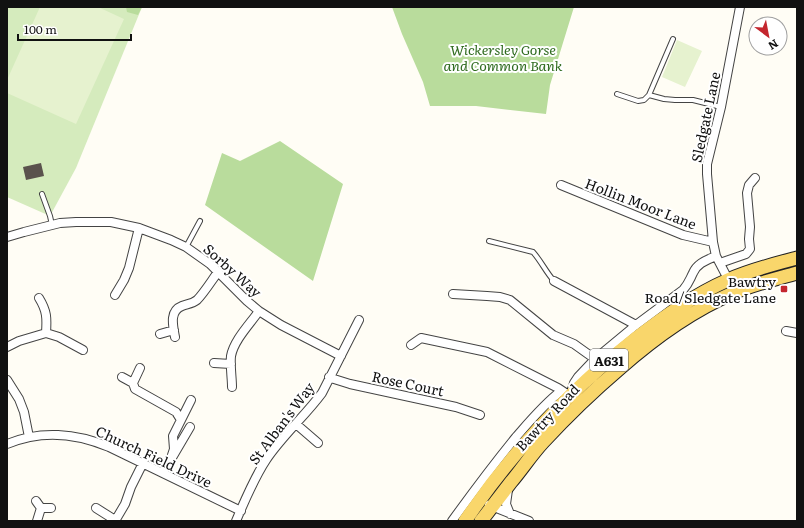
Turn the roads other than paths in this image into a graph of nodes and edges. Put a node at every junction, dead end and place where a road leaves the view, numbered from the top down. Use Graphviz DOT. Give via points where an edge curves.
graph roads {
  1 [pos="740,7"];
  2 [pos="673,39"];
  3 [pos="617,94"];
  4 [pos="649,95"];
  5 [pos="721,107"];
  6 [pos="755,178"];
  7 [pos="561,185"];
  8 [pos="42,194"];
  9 [pos="200,221"];
  10 [pos="52,225"];
  11 [pos="139,228"];
  12 [pos="7,237"];
  13 [pos="489,241"];
  14 [pos="713,242"];
  15 [pos="186,247"];
  16 [pos="797,258"];
  17 [pos="718,260"];
  18 [pos="218,272"];
  19 [pos="797,273"];
  20 [pos="728,279"];
  21 [pos="554,282"];
  22 [pos="453,294"];
  23 [pos="115,295"];
  24 [pos="39,298"];
  25 [pos="259,311"];
  26 [pos="359,320"];
  27 [pos="636,324"];
  28 [pos="786,331"];
  29 [pos="46,333"];
  30 [pos="797,333"];
  31 [pos="160,334"];
  32 [pos="411,346"];
  33 [pos="7,347"];
  34 [pos="83,350"];
  35 [pos="341,356"];
  36 [pos="594,359"];
  37 [pos="214,363"];
  38 [pos="231,364"];
  39 [pos="140,368"];
  40 [pos="122,377"];
  41 [pos="330,377"];
  42 [pos="7,380"];
  43 [pos="133,383"];
  44 [pos="232,387"];
  45 [pos="566,393"];
  46 [pos="191,400"];
  47 [pos="480,415"];
  48 [pos="181,420"];
  49 [pos="296,424"];
  50 [pos="190,426"];
  51 [pos="29,437"];
  52 [pos="318,443"];
  53 [pos="7,444"];
  54 [pos="170,461"];
  55 [pos="143,463"];
  56 [pos="163,473"];
  57 [pos="495,480"];
  58 [pos="509,485"];
  59 [pos="480,500"];
  60 [pos="36,501"];
  61 [pos="491,507"];
  62 [pos="41,508"];
  63 [pos="51,508"];
  64 [pos="96,508"];
  65 [pos="241,511"];
  66 [pos="510,514"];
  67 [pos="37,521"];
  68 [pos="115,521"];
  69 [pos="236,521"];
  70 [pos="452,521"];
  71 [pos="465,521"];
  72 [pos="481,521"];
  73 [pos="529,521"];
  1 -- 5 [label="street, Sledgate Lane"];
  2 -- 4 [label="lane"];
  3 -- 4 [label="lane" via="638,101"];
  4 -- 5 [label="lane" via="664,99 693,100"];
  5 -- 14 [label="street, Sledgate Lane" via="707,164"];
  6 -- 17 [label="street, Bawtry Road" via="747,193 749,251 744,255"];
  7 -- 14 [label="street, Hollin Moor Lane" via="683,235"];
  8 -- 10 [label="lane"];
  9 -- 15 [label="lane"];
  10 -- 11 [label="street, Sorby Way" via="112,222"];
  10 -- 12 [label="street, Sorby Way"];
  11 -- 15 [label="street, Sorby Way"];
  11 -- 23 [label="street" via="129,268"];
  13 -- 21 [label="lane" via="533,252"];
  14 -- 17 [label="street, Sledgate Lane"];
  15 -- 18 [label="street, Sorby Way"];
  16 -- 20 [label="main road, Bawtry Road / A631"];
  17 -- 20 [label="street"];
  17 -- 27 [label="street, Bawtry Road" via="697,266 683,290"];
  18 -- 25 [label="street, Sorby Way"];
  18 -- 31 [label="street" via="196,300 176,310 172,320 174,334"];
  19 -- 58 [label="main road, Bawtry Road / A631" via="733,293 687,317 661,335 574,409 531,456"];
  20 -- 45 [label="main road, Bawtry Road / A631" via="654,324"];
  21 -- 27 [label="street"];
  22 -- 36 [label="street" via="510,300 553,335 574,344"];
  24 -- 29 [label="street" via="47,320"];
  25 -- 35 [label="street, Sorby Way"];
  25 -- 38 [label="street" via="237,341"];
  26 -- 35 [label="street, St Alban's Way"];
  27 -- 36 [label="street, Bawtry Road"];
  28 -- 30 [label="street"];
  29 -- 33 [label="street"];
  29 -- 34 [label="street"];
  32 -- 45 [label="street" via="421,338 486,352"];
  35 -- 41 [label="street, St Alban's Way"];
  36 -- 45 [label="street, Bawtry Road"];
  37 -- 38 [label="street"];
  38 -- 44 [label="street"];
  39 -- 43 [label="street"];
  40 -- 43 [label="street"];
  41 -- 47 [label="street, Rose Court"];
  41 -- 49 [label="street, St Alban's Way" via="322,393"];
  42 -- 51 [label="street" via="19,399"];
  43 -- 48 [label="street" via="135,389 176,412"];
  45 -- 57 [label="main road, Bawtry Road / A631"];
  45 -- 70 [label="street, Bawtry Road" via="535,416 484,477"];
  46 -- 48 [label="street"];
  48 -- 54 [label="street" via="173,436 174,449"];
  49 -- 52 [label="street"];
  49 -- 65 [label="street, St Alban's Way" via="260,470"];
  50 -- 54 [label="street"];
  51 -- 53 [label="street, Church Field Drive"];
  51 -- 55 [label="street, Church Field Drive" via="65,435 83,438 96,441"];
  54 -- 56 [label="street"];
  55 -- 56 [label="street, Church Field Drive"];
  55 -- 68 [label="street"];
  56 -- 65 [label="street, Church Field Drive"];
  57 -- 58 [label="main road"];
  57 -- 59 [label="main road, Bawtry Road / A631"];
  58 -- 61 [label="main road, Bawtry Road / A631"];
  58 -- 66 [label="street" via="506,504"];
  59 -- 61 [label="street"];
  59 -- 71 [label="main road, Bawtry Road / A631"];
  60 -- 62 [label="street"];
  61 -- 66 [label="street"];
  61 -- 72 [label="main road, Bawtry Road / A631"];
  62 -- 63 [label="street"];
  62 -- 67 [label="street"];
  64 -- 68 [label="street"];
  65 -- 69 [label="street, St Alban's Way"];
  66 -- 73 [label="street"];
}
